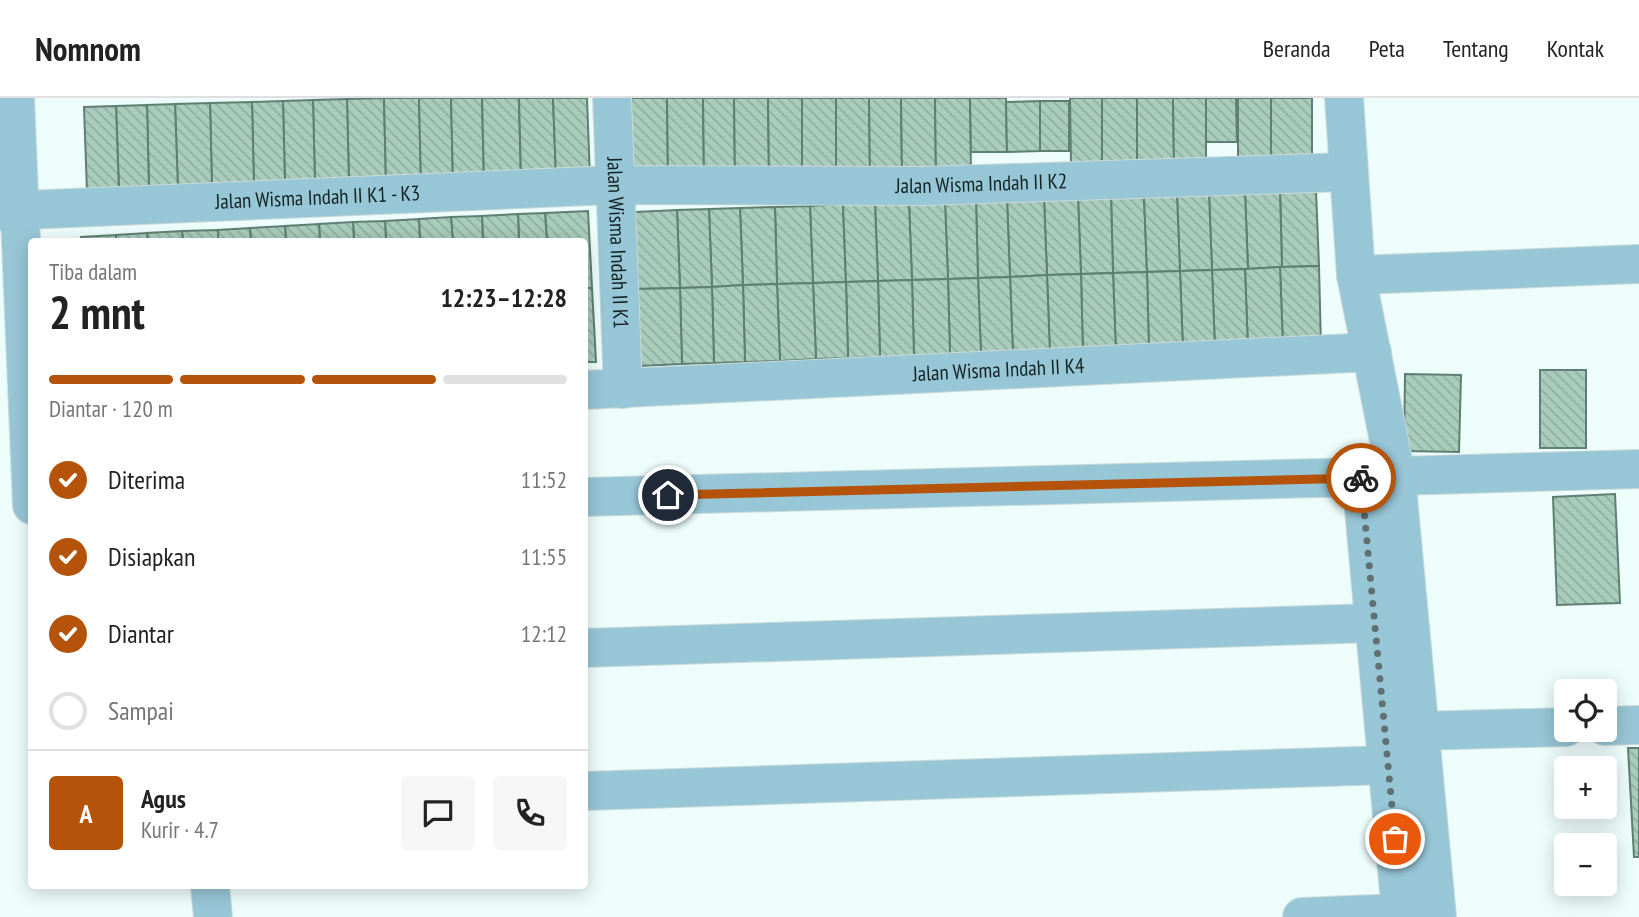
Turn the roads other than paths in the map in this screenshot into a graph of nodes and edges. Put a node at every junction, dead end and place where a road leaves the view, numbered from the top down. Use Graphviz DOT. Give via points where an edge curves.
graph roads {
  1 [pos="15,98"];
  2 [pos="612,98"];
  3 [pos="1344,98"];
  4 [pos="1347,172"];
  5 [pos="614,185"];
  6 [pos="11,210"];
  7 [pos="1639,264"];
  8 [pos="1356,275"];
  9 [pos="1372,352"];
  10 [pos="624,389"];
  11 [pos="588,390"];
  12 [pos="19,409"];
  13 [pos="1639,468"];
  14 [pos="28,475"];
  15 [pos="1396,476"];
  16 [pos="588,497"];
  17 [pos="1374,623"];
  18 [pos="588,648"];
  19 [pos="1639,725"];
  20 [pos="1617,726"];
  21 [pos="1554,727"];
  22 [pos="1420,731"];
  23 [pos="1388,765"];
  24 [pos="588,791"];
  25 [pos="210,889"];
  26 [pos="213,917"];
  27 [pos="1301,917"];
  28 [pos="1437,917"];
  1 -- 6 [label="street"];
  2 -- 5 [label="street, Jalan Wisma Indah II K1"];
  3 -- 4 [label="street"];
  4 -- 5 [label="street, Jalan Wisma Indah II K2" via="923,187"];
  4 -- 8 [label="street"];
  5 -- 6 [label="street, Jalan Wisma Indah II K1 - K3"];
  5 -- 10 [label="street, Jalan Wisma Indah II K1"];
  6 -- 12 [label="street"];
  7 -- 8 [label="street"];
  8 -- 9 [label="street"];
  9 -- 10 [label="street, Jalan Wisma Indah II K4"];
  9 -- 15 [label="street"];
  10 -- 11 [label="street, Jalan Wisma Indah II K4"];
  12 -- 14 [label="street"];
  13 -- 15 [label="street"];
  15 -- 22 [label="street"];
  16 -- 17 [label="street" via="1361,477"];
  17 -- 18 [label="street"];
  17 -- 23 [label="street"];
  19 -- 20 [label="street"];
  21 -- 22 [label="street"];
  22 -- 28 [label="street"];
  23 -- 24 [label="street"];
  23 -- 27 [label="street" via="1401,913"];
  25 -- 26 [label="street"];
}
